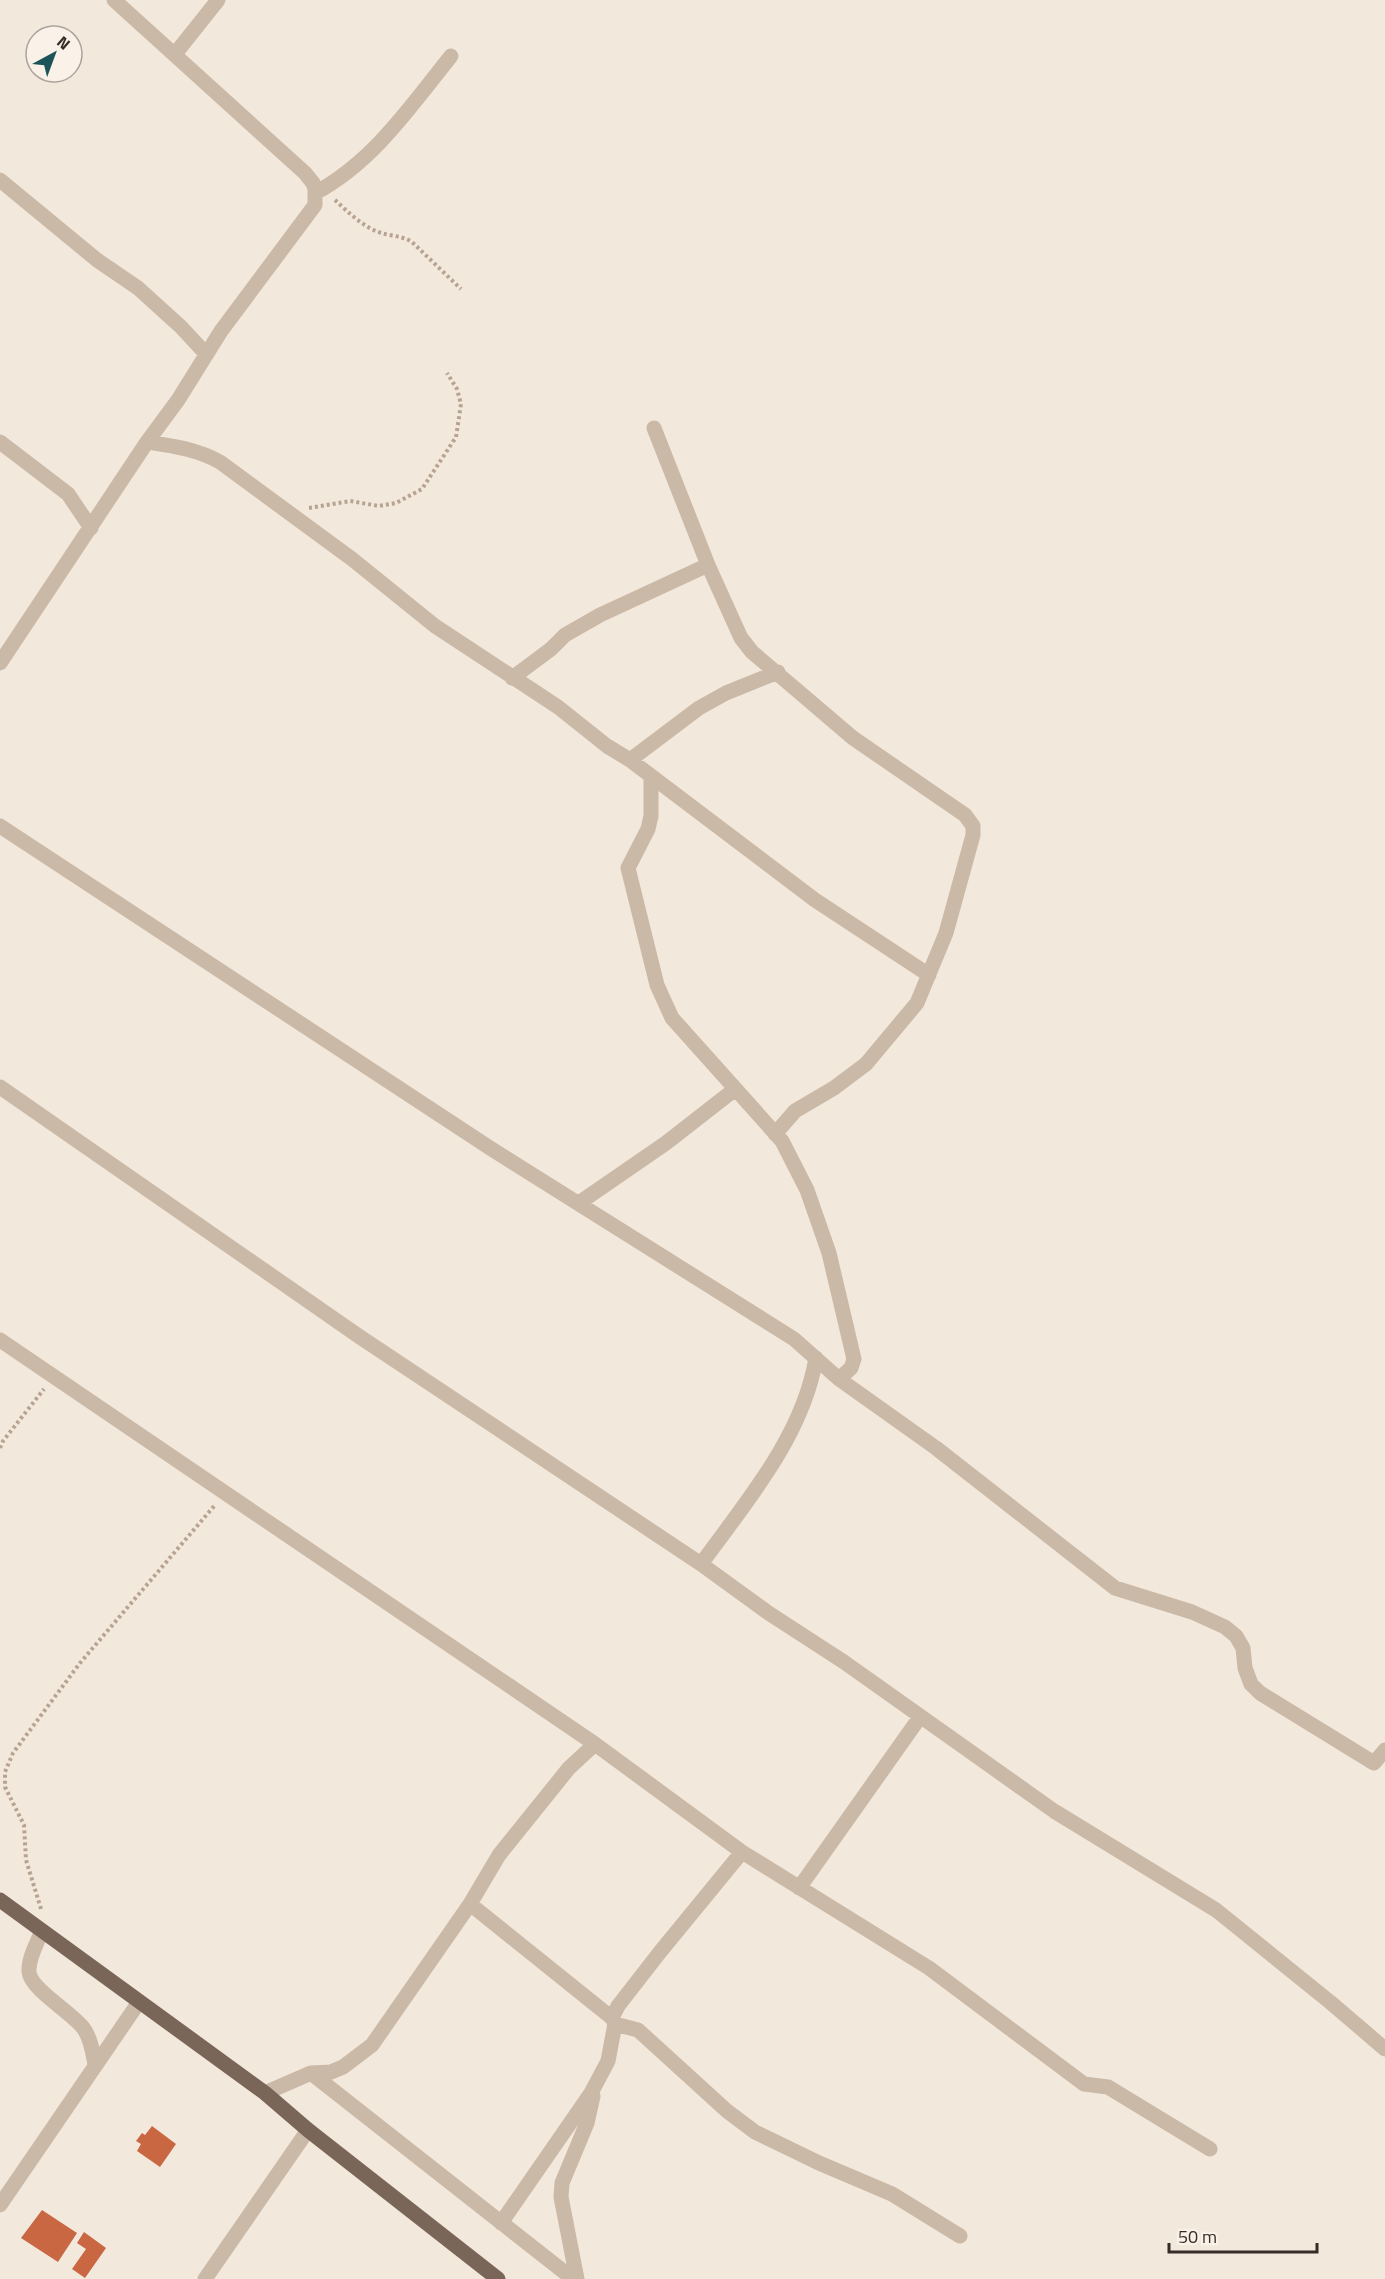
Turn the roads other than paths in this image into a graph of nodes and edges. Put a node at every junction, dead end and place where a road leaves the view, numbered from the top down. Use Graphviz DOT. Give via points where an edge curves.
graph roads {
  1 [pos="114,0"];
  2 [pos="218,0"];
  3 [pos="175,54"];
  4 [pos="452,56"];
  5 [pos="0,180"];
  6 [pos="319,191"];
  7 [pos="206,354"];
  8 [pos="654,428"];
  9 [pos="0,442"];
  10 [pos="147,442"];
  11 [pos="91,528"];
  12 [pos="708,565"];
  13 [pos="0,663"];
  14 [pos="778,672"];
  15 [pos="512,678"];
  16 [pos="630,760"];
  17 [pos="651,776"];
  18 [pos="0,826"];
  19 [pos="929,975"];
  20 [pos="0,1087"];
  21 [pos="734,1090"];
  22 [pos="775,1134"];
  23 [pos="579,1203"];
  24 [pos="0,1340"];
  25 [pos="816,1358"];
  26 [pos="839,1380"];
  27 [pos="700,1564"];
  28 [pos="920,1717"];
  29 [pos="595,1744"];
  30 [pos="1385,1750"];
  31 [pos="742,1852"];
  32 [pos="799,1888"];
  33 [pos="2,1903"];
  34 [pos="470,1904"];
  35 [pos="45,1934"];
  36 [pos="139,2002"];
  37 [pos="613,2021"];
  38 [pos="1385,2049"];
  39 [pos="95,2065"];
  40 [pos="311,2073"];
  41 [pos="596,2084"];
  42 [pos="265,2093"];
  43 [pos="308,2130"];
  44 [pos="1210,2149"];
  45 [pos="0,2205"];
  46 [pos="501,2223"];
  47 [pos="960,2236"];
  48 [pos="205,2279"];
  49 [pos="498,2279"];
  50 [pos="575,2279"];
  1 -- 3 [label="street"];
  2 -- 3 [label="street"];
  3 -- 6 [label="street" via="305,173"];
  4 -- 6 [label="street" via="389,133 336,182"];
  5 -- 7 [label="street" via="96,260 138,288"];
  6 -- 7 [label="street" via="315,206"];
  7 -- 10 [label="street"];
  8 -- 12 [label="street"];
  9 -- 11 [label="street" via="68,494"];
  10 -- 11 [label="street"];
  10 -- 15 [label="street" via="188,448 220,462 435,626"];
  11 -- 13 [label="street"];
  12 -- 14 [label="street" via="741,638"];
  12 -- 15 [label="street" via="565,635"];
  14 -- 16 [label="street" via="699,708"];
  14 -- 19 [label="street" via="853,738 970,820 973,835 946,933"];
  15 -- 16 [label="street"];
  16 -- 17 [label="street"];
  17 -- 19 [label="street" via="814,900"];
  17 -- 21 [label="street" via="648,829 628,868 657,985 672,1018"];
  18 -- 23 [label="street"];
  19 -- 22 [label="street" via="917,1003 866,1064 795,1111"];
  20 -- 27 [label="street" via="360,1337"];
  21 -- 22 [label="street"];
  21 -- 23 [label="street"];
  22 -- 26 [label="street" via="807,1190 829,1253 854,1359"];
  23 -- 25 [label="street" via="794,1339"];
  24 -- 29 [label="street"];
  25 -- 26 [label="street"];
  25 -- 27 [label="street" via="810,1388 783,1444"];
  26 -- 30 [label="street" via="936,1448 1115,1588 1192,1612 1225,1627 1243,1648 1251,1684 1260,1693 1374,1763"];
  27 -- 28 [label="street"];
  28 -- 32 [label="street"];
  28 -- 38 [label="street" via="1054,1811 1216,1910"];
  29 -- 31 [label="street"];
  29 -- 34 [label="street" via="569,1768 499,1855"];
  31 -- 32 [label="street"];
  31 -- 37 [label="street" via="618,2006"];
  32 -- 44 [label="street" via="929,1968 1084,2084 1108,2087"];
  33 -- 35 [label="main road"];
  34 -- 37 [label="street"];
  34 -- 40 [label="street" via="372,2045 342,2067"];
  35 -- 36 [label="main road"];
  35 -- 39 [label="street" via="32,1957 32,1980 85,2030"];
  36 -- 39 [label="street"];
  36 -- 42 [label="main road"];
  37 -- 41 [label="street" via="609,2061"];
  37 -- 47 [label="street" via="638,2030 755,2132 892,2193"];
  39 -- 45 [label="street"];
  40 -- 42 [label="street"];
  40 -- 46 [label="street"];
  41 -- 46 [label="street"];
  41 -- 50 [label="street" via="587,2123 562,2183"];
  42 -- 43 [label="main road"];
  43 -- 48 [label="street"];
  43 -- 49 [label="main road"];
  46 -- 50 [label="street"];
}
